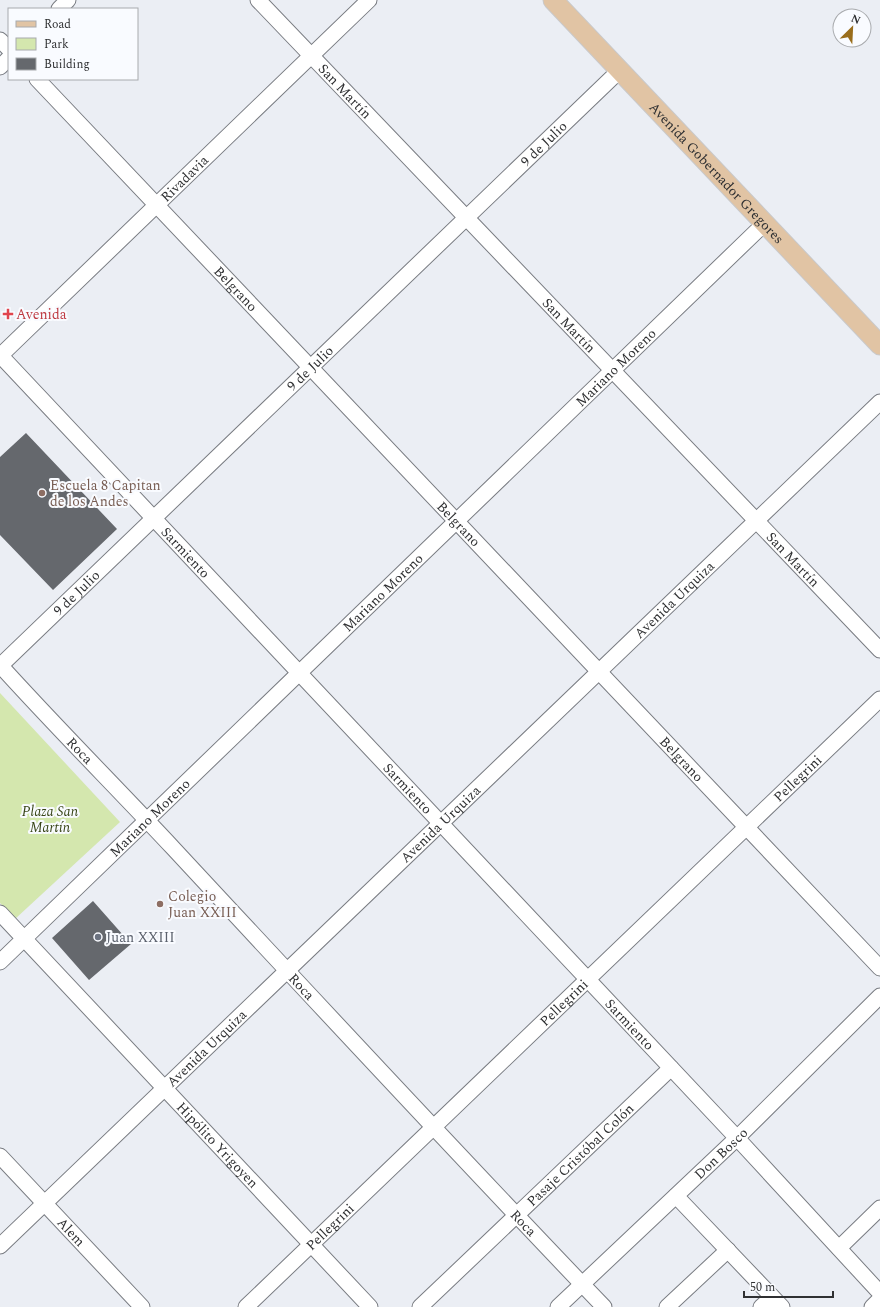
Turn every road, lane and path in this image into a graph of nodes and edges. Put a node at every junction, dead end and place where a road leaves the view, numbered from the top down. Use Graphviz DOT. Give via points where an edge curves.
graph roads {
  1 [pos="68,0"];
  2 [pos="258,0"];
  3 [pos="369,0"];
  4 [pos="553,0"];
  5 [pos="60,8"];
  6 [pos="0,40"];
  7 [pos="8,48"];
  8 [pos="311,56"];
  9 [pos="8,59"];
  10 [pos="0,66"];
  11 [pos="620,70"];
  12 [pos="38,80"];
  13 [pos="156,205"];
  14 [pos="466,218"];
  15 [pos="765,224"];
  16 [pos="880,345"];
  17 [pos="0,356"];
  18 [pos="310,368"];
  19 [pos="613,370"];
  20 [pos="880,402"];
  21 [pos="154,518"];
  22 [pos="456,521"];
  23 [pos="756,521"];
  24 [pos="880,650"];
  25 [pos="0,665"];
  26 [pos="599,672"];
  27 [pos="299,673"];
  28 [pos="880,699"];
  29 [pos="147,820"];
  30 [pos="441,823"];
  31 [pos="746,827"];
  32 [pos="0,913"];
  33 [pos="25,939"];
  34 [pos="0,962"];
  35 [pos="880,968"];
  36 [pos="287,971"];
  37 [pos="588,979"];
  38 [pos="880,996"];
  39 [pos="671,1068"];
  40 [pos="164,1088"];
  41 [pos="434,1127"];
  42 [pos="737,1138"];
  43 [pos="0,1156"];
  44 [pos="676,1196"];
  45 [pos="44,1203"];
  46 [pos="880,1208"];
  47 [pos="517,1215"];
  48 [pos="311,1245"];
  49 [pos="0,1246"];
  50 [pos="839,1248"];
  51 [pos="728,1250"];
  52 [pos="582,1284"];
  53 [pos="880,1293"];
  54 [pos="880,1299"];
  55 [pos="777,1302"];
  56 [pos="142,1307"];
  57 [pos="246,1307"];
  58 [pos="370,1307"];
  59 [pos="420,1307"];
  60 [pos="558,1307"];
  61 [pos="604,1307"];
  62 [pos="667,1307"];
  63 [pos="761,1307"];
  64 [pos="872,1307"];
  1 -- 5 [label="street"];
  2 -- 8 [label="street, San Martín"];
  3 -- 8 [label="street, Rivadavia"];
  4 -- 11 [label="main road, Avenida Gobernador Gregores"];
  6 -- 7 [label="street"];
  8 -- 13 [label="street, Rivadavia"];
  8 -- 14 [label="street, San Martín"];
  9 -- 10 [label="street"];
  11 -- 14 [label="street, 9 de Julio"];
  11 -- 15 [label="main road, Avenida Gobernador Gregores"];
  12 -- 13 [label="street, Belgrano"];
  13 -- 17 [label="street, Rivadavia"];
  13 -- 18 [label="street, Belgrano"];
  14 -- 18 [label="street, 9 de Julio"];
  14 -- 19 [label="street, San Martín"];
  15 -- 16 [label="main road, Avenida Gobernador Gregores"];
  15 -- 19 [label="street, Mariano Moreno"];
  17 -- 21 [label="street, Sarmiento"];
  18 -- 21 [label="street, 9 de Julio"];
  18 -- 22 [label="street, Belgrano"];
  19 -- 22 [label="street, Mariano Moreno"];
  19 -- 23 [label="street, San Martín"];
  20 -- 23 [label="street, Avenida Urquiza"];
  21 -- 25 [label="street, 9 de Julio"];
  21 -- 27 [label="street, Sarmiento"];
  22 -- 26 [label="street, Belgrano"];
  22 -- 27 [label="street, Mariano Moreno"];
  23 -- 24 [label="street, San Martín"];
  23 -- 26 [label="street, Avenida Urquiza"];
  25 -- 29 [label="street, Roca"];
  26 -- 30 [label="street, Avenida Urquiza"];
  26 -- 31 [label="street, Belgrano"];
  27 -- 29 [label="street, Mariano Moreno"];
  27 -- 30 [label="street, Sarmiento"];
  28 -- 31 [label="street, Pellegrini"];
  29 -- 33 [label="street, Mariano Moreno"];
  29 -- 36 [label="street, Roca"];
  30 -- 36 [label="street, Avenida Urquiza"];
  30 -- 37 [label="street, Sarmiento"];
  31 -- 35 [label="street, Belgrano"];
  31 -- 37 [label="street, Pellegrini"];
  32 -- 33 [label="street, Hipólito Yrigoyen"];
  33 -- 34 [label="street, Mariano Moreno"];
  33 -- 40 [label="street, Hipólito Yrigoyen"];
  36 -- 40 [label="street, Avenida Urquiza"];
  36 -- 41 [label="street, Roca"];
  37 -- 39 [label="street, Sarmiento"];
  37 -- 41 [label="street, Pellegrini"];
  38 -- 42 [label="street, Don Bosco"];
  39 -- 42 [label="street, Sarmiento"];
  39 -- 47 [label="street, Pasaje Cristóbal Colón"];
  40 -- 45 [label="street, Avenida Urquiza"];
  40 -- 48 [label="street, Hipólito Yrigoyen"];
  41 -- 47 [label="street, Roca"];
  41 -- 48 [label="street, Pellegrini"];
  42 -- 44 [label="street, Don Bosco"];
  42 -- 50 [label="street, Sarmiento"];
  43 -- 45 [label="street, Alem"];
  44 -- 51 [label="street"];
  44 -- 52 [label="street, Don Bosco"];
  45 -- 49 [label="street, Avenida Urquiza"];
  45 -- 56 [label="street, Alem"];
  46 -- 50 [label="street"];
  47 -- 52 [label="street, Roca"];
  47 -- 59 [label="street, Pasaje Cristóbal Colón"];
  48 -- 57 [label="street, Pellegrini"];
  48 -- 58 [label="street, Hipólito Yrigoyen"];
  50 -- 53 [label="street, Sarmiento"];
  51 -- 55 [label="street"];
  51 -- 62 [label="street"];
  52 -- 60 [label="street, Don Bosco"];
  52 -- 61 [label="street, Roca"];
  54 -- 64 [label="street"];
  55 -- 63 [label="street"];
}
